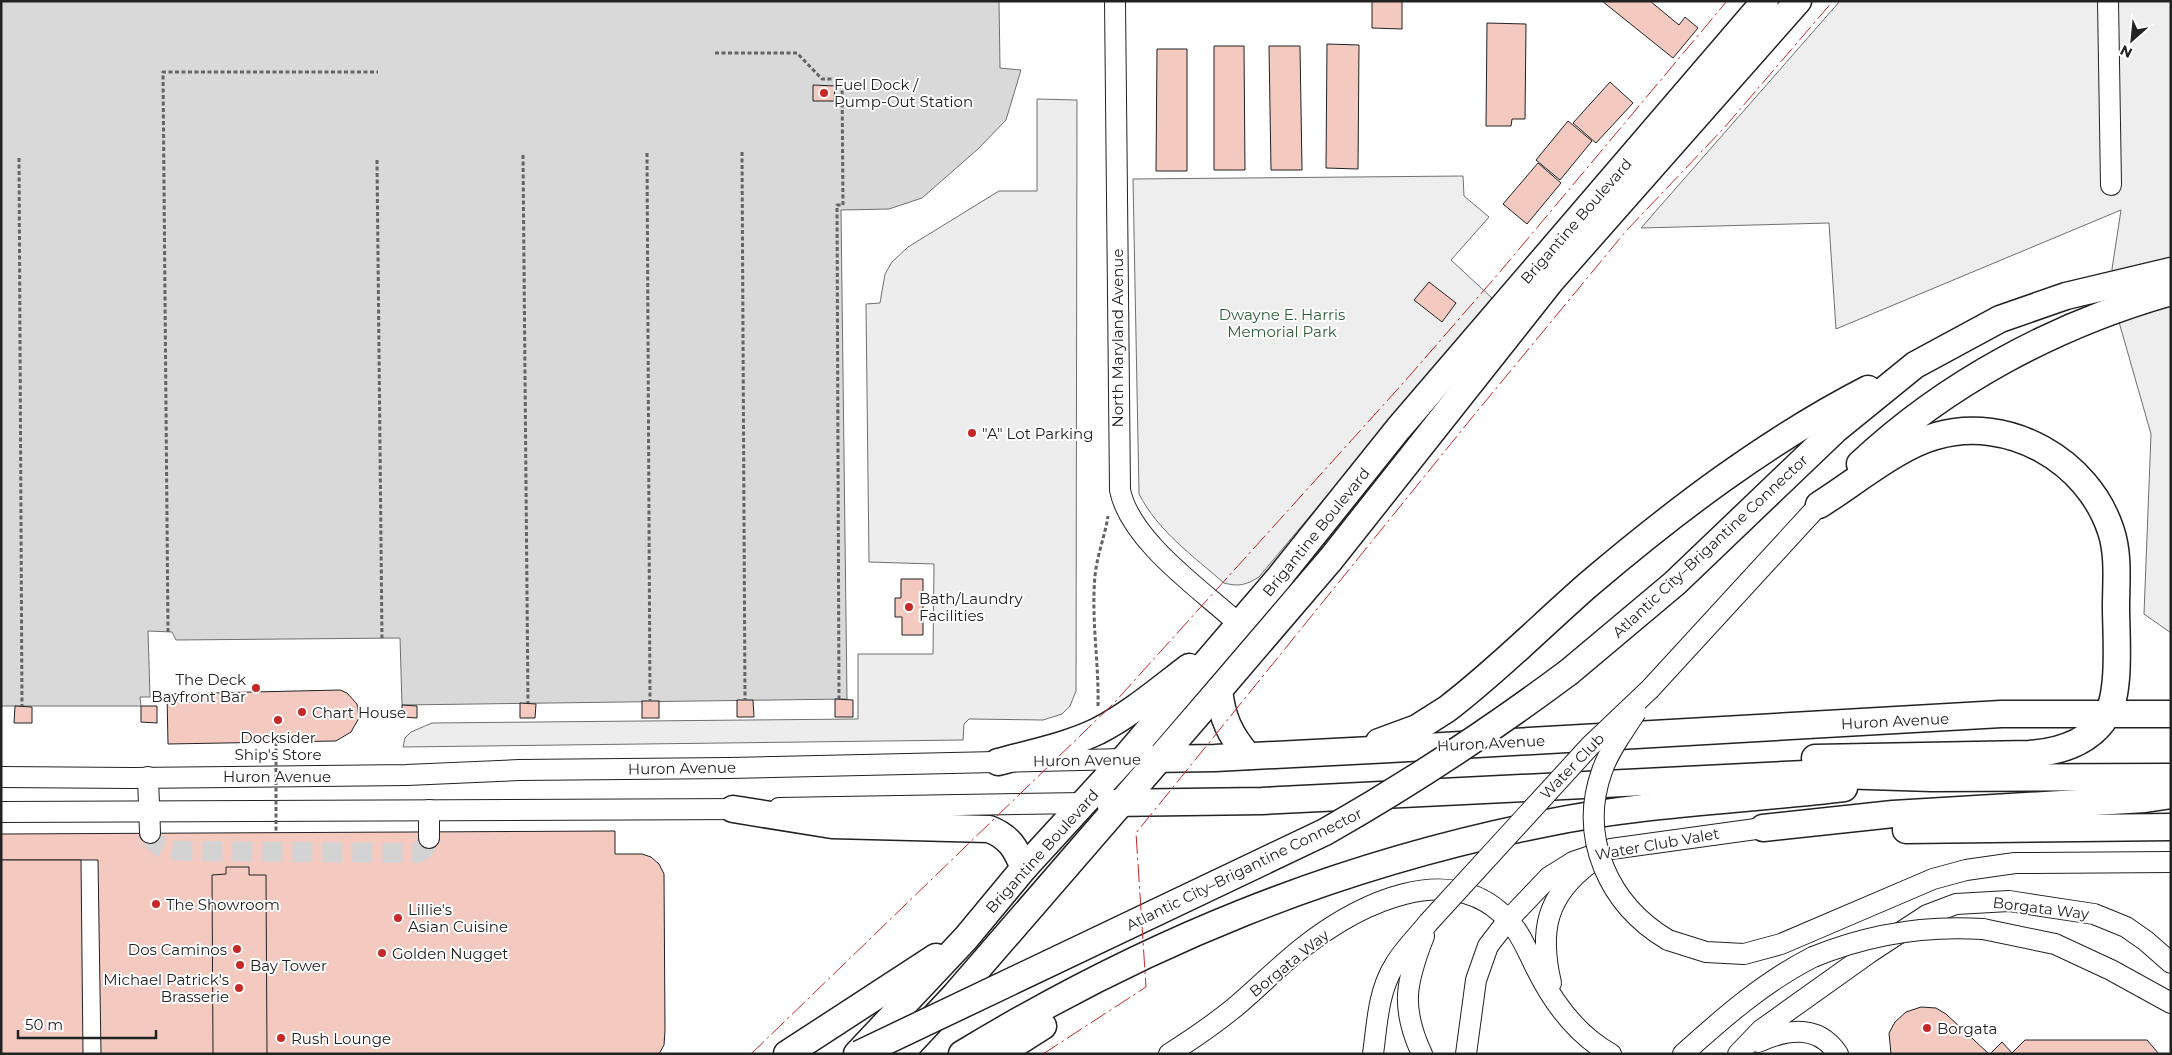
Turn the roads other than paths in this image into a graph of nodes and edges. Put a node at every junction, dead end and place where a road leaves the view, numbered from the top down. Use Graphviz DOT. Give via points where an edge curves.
graph roads {
  1 [pos="1115,1"];
  2 [pos="1764,1"];
  3 [pos="1798,1"];
  4 [pos="2108,1"];
  5 [pos="2111,185"];
  6 [pos="2171,271"];
  7 [pos="2171,292"];
  8 [pos="1915,365"];
  9 [pos="1398,429"];
  10 [pos="1421,448"];
  11 [pos="1819,506"];
  12 [pos="1235,630"];
  13 [pos="1650,689"];
  14 [pos="1219,690"];
  15 [pos="2108,713"];
  16 [pos="2171,714"];
  17 [pos="1348,750"];
  18 [pos="1248,756"];
  19 [pos="1124,759"];
  20 [pos="1160,759"];
  21 [pos="998,762"];
  22 [pos="1,777"];
  23 [pos="2171,777"];
  24 [pos="148,778"];
  25 [pos="1932,778"];
  26 [pos="1651,780"];
  27 [pos="2171,795"];
  28 [pos="1120,802"];
  29 [pos="1084,803"];
  30 [pos="733,809"];
  31 [pos="429,810"];
  32 [pos="149,811"];
  33 [pos="1,812"];
  34 [pos="2171,827"];
  35 [pos="1763,828"];
  36 [pos="150,833"];
  37 [pos="429,838"];
  38 [pos="1611,850"];
  39 [pos="2171,862"];
  40 [pos="1024,868"];
  41 [pos="1950,874"];
  42 [pos="1956,904"];
  43 [pos="1508,920"];
  44 [pos="1428,923"];
  45 [pos="966,938"];
  46 [pos="1155,950"];
  47 [pos="2171,963"];
  48 [pos="1555,1002"];
  49 [pos="2171,1003"];
  50 [pos="1737,1052"];
  51 [pos="787,1054"];
  52 [pos="858,1054"];
  53 [pos="900,1054"];
  54 [pos="962,1054"];
  55 [pos="999,1054"];
  56 [pos="1169,1054"];
  57 [pos="1373,1054"];
  58 [pos="1422,1054"];
  59 [pos="1466,1054"];
  60 [pos="1611,1054"];
  61 [pos="1683,1054"];
  62 [pos="1838,1054"];
  1 -- 12 [label="street, North Maryland Avenue" via="1118,462 1121,495 1130,518 1150,544"];
  2 -- 9 [label="main road, Brigantine Boulevard"];
  3 -- 10 [label="main road, Brigantine Boulevard" via="1551,281"];
  4 -- 5 [label="street"];
  6 -- 8 [label="main road, Atlantic City–Brigantine Connector" via="2066,296 2000,319"];
  7 -- 11 [label="main road" via="2081,324 1976,376 1889,436"];
  8 -- 17 [label="main road" via="1837,405 1709,489 1621,558 1462,698 1432,719 1399,736"];
  8 -- 52 [label="main road, Atlantic City–Brigantine Connector, bridge" via="1835,430 1675,583 1569,672 1477,740 1325,832"];
  9 -- 10 [label="main road"];
  9 -- 12 [label="main road, Brigantine Boulevard"];
  10 -- 14 [label="main road, Brigantine Boulevard"];
  11 -- 13 [label="street, Water Club"];
  11 -- 15 [label="main road" via="1918,442 1954,431 1973,430 2010,436 2059,459 2097,501 2115,550 2116,672"];
  12 -- 19 [label="main road, Brigantine Boulevard"];
  12 -- 21 [label="main road" via="1142,703 1097,731"];
  13 -- 41 [label="street, bridge" via="1602,771 1594,802 1594,834 1602,865 1616,893 1638,919 1668,940 1706,952 1756,952"];
  13 -- 44 [label="street, Water Club, bridge" via="1579,758"];
  14 -- 18 [label="main road" via="1229,731"];
  14 -- 20 [label="main road, Brigantine Boulevard"];
  15 -- 16 [label="main road, Huron Avenue"];
  15 -- 17 [label="main road, Huron Avenue" via="2001,714"];
  15 -- 26 [label="main road" via="2094,732 2084,739 2043,753 1738,762"];
  17 -- 18 [label="main road, Huron Avenue"];
  18 -- 20 [label="main road, Huron Avenue"];
  19 -- 20 [label="main road, Huron Avenue"];
  19 -- 21 [label="street, Huron Avenue"];
  19 -- 29 [label="main road, Brigantine Boulevard"];
  20 -- 28 [label="main road, Brigantine Boulevard"];
  21 -- 24 [label="street, Huron Avenue"];
  22 -- 24 [label="street, Huron Avenue"];
  23 -- 25 [label="main road"];
  24 -- 32 [label="street"];
  25 -- 26 [label="main road" via="1805,774"];
  25 -- 46 [label="main road" via="1684,802 1548,823 1403,856 1277,899"];
  26 -- 28 [label="main road" via="1262,801"];
  27 -- 35 [label="main road" via="1893,814"];
  28 -- 29 [label="main road"];
  28 -- 53 [label="main road, Brigantine Boulevard" via="955,995"];
  29 -- 30 [label="street"];
  29 -- 40 [label="main road, Brigantine Boulevard"];
  30 -- 31 [label="street"];
  30 -- 40 [label="main road" via="832,825 990,830 1012,843"];
  31 -- 32 [label="street"];
  31 -- 37 [label="street"];
  32 -- 33 [label="street"];
  32 -- 36 [label="street"];
  34 -- 35 [label="main road"];
  35 -- 38 [label="street, Water Club Valet"];
  38 -- 43 [label="street, Water Club Valet" via="1573,862 1549,877"];
  38 -- 48 [label="street" via="1576,874 1560,892 1551,910 1544,945"];
  39 -- 41 [label="street" via="2002,864"];
  40 -- 45 [label="main road, Brigantine Boulevard"];
  41 -- 42 [label="street"];
  42 -- 47 [label="street, Borgata Way" via="2009,901 2094,914 2126,927"];
  42 -- 50 [label="street, Borgata Way" via="1927,915 1869,953 1761,1030"];
  43 -- 48 [label="street, Borgata Way" via="1524,942"];
  43 -- 56 [label="street, Borgata Way" via="1478,898 1451,889 1416,891 1387,900 1310,942 1235,1007"];
  43 -- 59 [label="street, Water Club Valet" via="1488,946 1481,962 1472,1000"];
  44 -- 57 [label="street, Water Club" via="1401,955 1388,978"];
  44 -- 58 [label="street" via="1414,963 1407,1004 1410,1029"];
  45 -- 51 [label="main road"];
  45 -- 52 [label="main road, Brigantine Boulevard"];
  46 -- 54 [label="main road" via="1091,980"];
  46 -- 55 [label="main road" via="1095,996"];
  48 -- 60 [label="street, Borgata Way" via="1575,1026"];
  49 -- 61 [label="street, Borgata Way, bridge" via="2055,944 1983,928 1943,927 1898,932 1854,942 1814,957 1764,985"];
  50 -- 62 [label="street, Borgata Way" via="1779,1033 1795,1031 1820,1036"];
}
